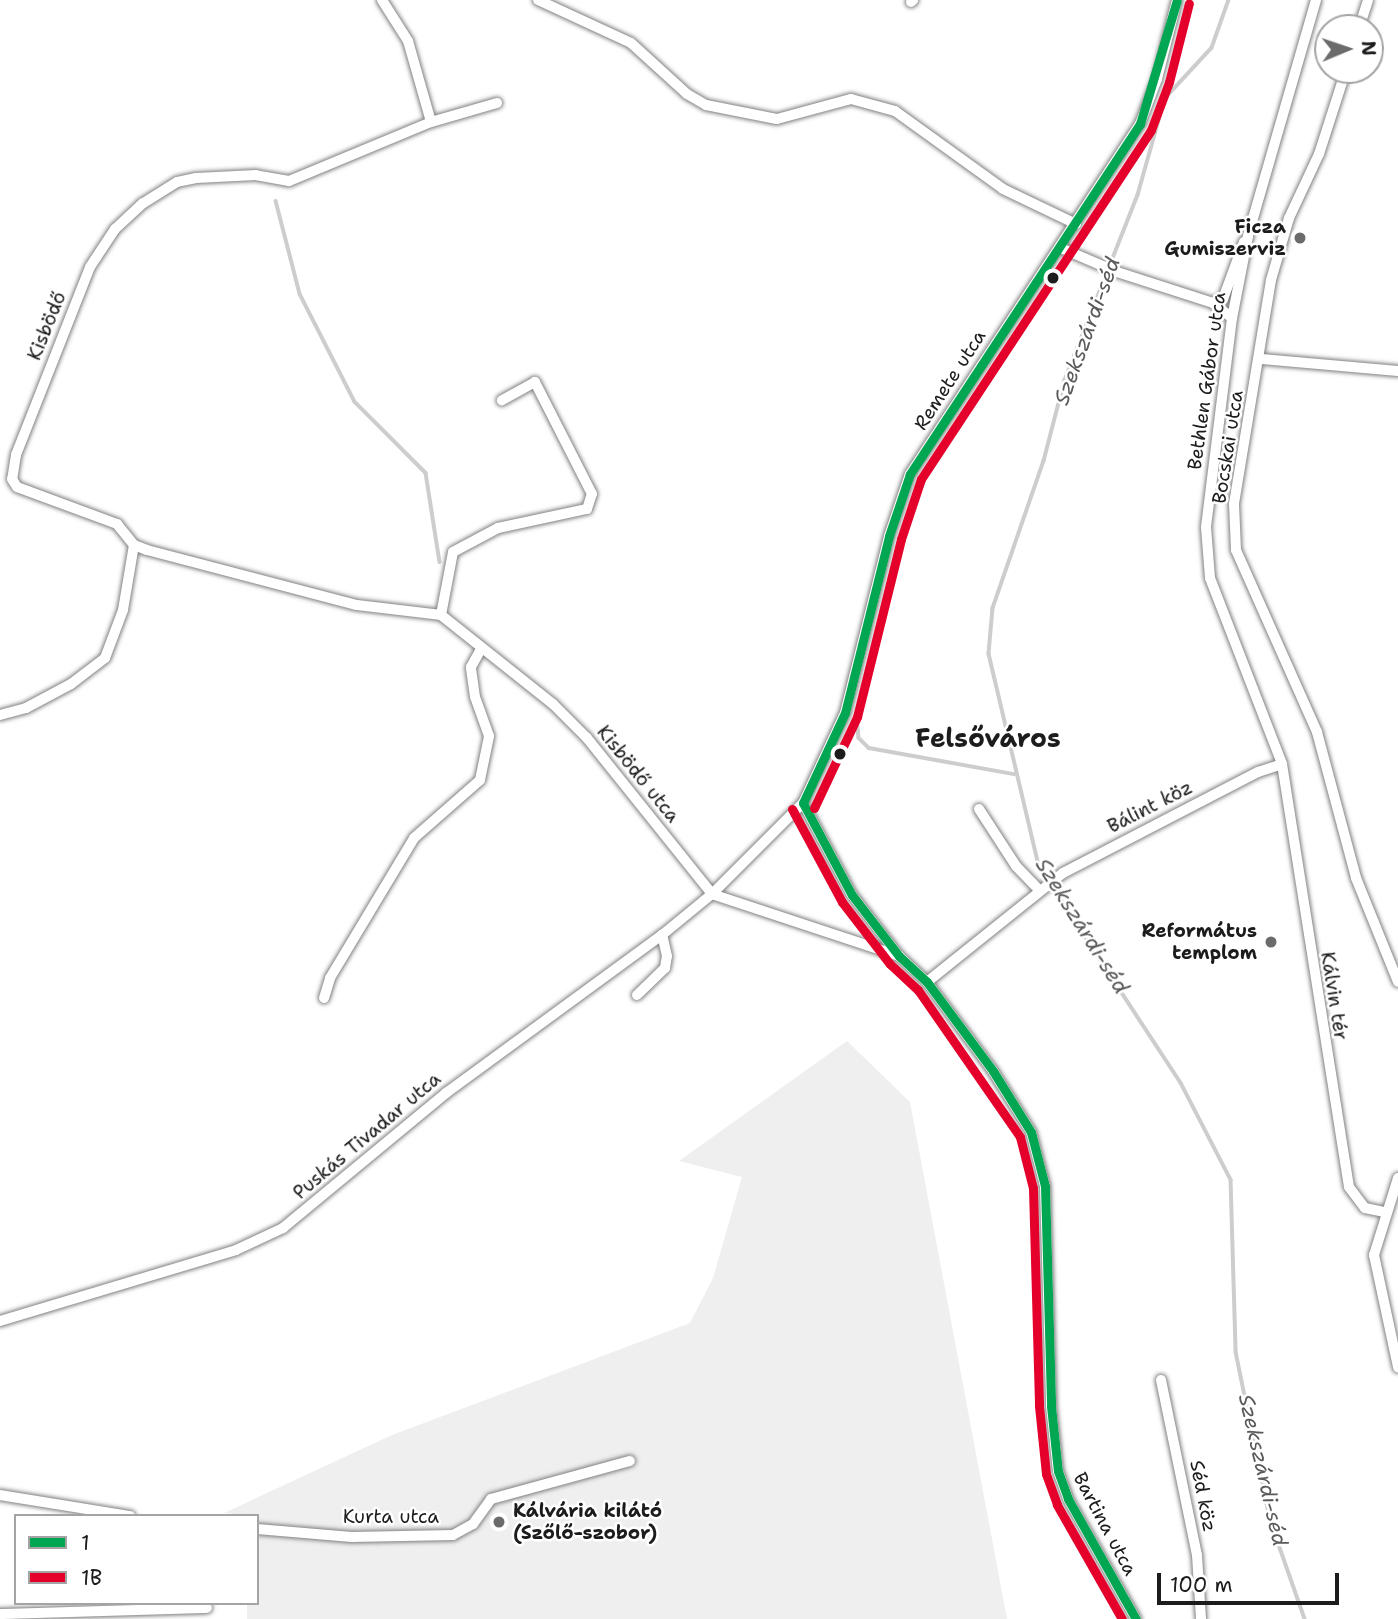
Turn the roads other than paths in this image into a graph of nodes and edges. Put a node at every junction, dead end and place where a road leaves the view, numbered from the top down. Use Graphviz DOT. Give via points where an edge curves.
graph roads {
  1 [pos="382,0"];
  2 [pos="538,0"];
  3 [pos="1177,0"];
  4 [pos="1316,0"];
  5 [pos="1341,84"];
  6 [pos="497,103"];
  7 [pos="432,122"];
  8 [pos="1076,225"];
  9 [pos="1248,236"];
  10 [pos="1061,248"];
  11 [pos="1213,303"];
  12 [pos="1232,318"];
  13 [pos="1261,359"];
  14 [pos="1398,371"];
  15 [pos="502,400"];
  16 [pos="134,545"];
  17 [pos="441,615"];
  18 [pos="481,649"];
  19 [pos="0,715"];
  20 [pos="1282,764"];
  21 [pos="803,803"];
  22 [pos="979,809"];
  23 [pos="1038,889"];
  24 [pos="712,894"];
  25 [pos="662,935"];
  26 [pos="899,956"];
  27 [pos="927,982"];
  28 [pos="1398,982"];
  29 [pos="637,995"];
  30 [pos="324,998"];
  31 [pos="1398,1178"];
  32 [pos="1384,1212"];
  33 [pos="0,1321"];
  34 [pos="1398,1367"];
  35 [pos="1161,1380"];
  36 [pos="630,1461"];
  37 [pos="0,1495"];
  38 [pos="118,1514"];
  39 [pos="259,1529"];
  40 [pos="207,1608"];
  41 [pos="0,1615"];
  42 [pos="1136,1619"];
  43 [pos="1201,1619"];
  1 -- 7 [label="street" via="408,41"];
  2 -- 8 [label="street" via="631,43 687,94 706,105 778,119 851,99 895,111 993,183"];
  3 -- 8 [label="street, Remete utca" via="1140,124"];
  4 -- 9 [label="street, Bethlen Gábor utca"];
  5 -- 13 [label="street, Bocskai utca" via="1319,153 1289,218 1271,280"];
  6 -- 7 [label="street, Kisbödő"];
  7 -- 16 [label="street, Kisbödő" via="289,181 256,175 177,183 143,203 115,229 90,267 72,307 16,456 12,479 17,487 117,523"];
  8 -- 10 [label="street, Remete utca"];
  9 -- 11 [label="street" via="1223,299"];
  9 -- 12 [label="street, Bethlen Gábor utca"];
  10 -- 11 [label="street" via="1117,272"];
  10 -- 21 [label="street, Remete utca" via="910,474 889,536 845,713"];
  11 -- 12 [label="street"];
  12 -- 20 [label="street, Bethlen Gábor utca" via="1206,527 1210,578"];
  13 -- 14 [label="street"];
  13 -- 28 [label="street, Bocskai utca" via="1234,504 1236,550 1317,732 1356,878"];
  15 -- 17 [label="street" via="535,382 592,494 587,509 498,528 453,552"];
  16 -- 17 [label="street" via="357,605"];
  16 -- 19 [label="street" via="123,610 105,658 71,684 26,708"];
  17 -- 18 [label="street, Kisbödő utca"];
  18 -- 24 [label="street, Kisbödő utca" via="554,704 587,738"];
  18 -- 30 [label="street" via="471,667 475,697 489,736 480,780 414,838 330,978"];
  20 -- 23 [label="street, Bálint köz" via="1258,772"];
  20 -- 32 [label="street, Kálvin tér" via="1349,1187 1365,1208"];
  21 -- 24 [label="street, Remete utca"];
  21 -- 26 [label="street, Bartina utca" via="852,895"];
  22 -- 23 [label="street" via="1016,866"];
  23 -- 27 [label="street, Bálint köz"];
  24 -- 25 [label="street, Puskás Tivadar utca"];
  24 -- 26 [label="street"];
  25 -- 29 [label="street" via="665,968"];
  25 -- 33 [label="street, Puskás Tivadar utca" via="446,1093 283,1228 236,1250"];
  26 -- 27 [label="street, Bartina utca"];
  27 -- 42 [label="street, Bartina utca" via="993,1071 1031,1132 1045,1186 1051,1406 1058,1471 1068,1499"];
  31 -- 32 [label="street"];
  32 -- 34 [label="street" via="1374,1255 1376,1278"];
  35 -- 43 [label="street, Séd köz" via="1197,1555"];
  36 -- 39 [label="street, Kurta utca" via="491,1499 473,1524 453,1535 352,1536"];
  37 -- 38 [label="street"];
  40 -- 41 [label="street"];
}
